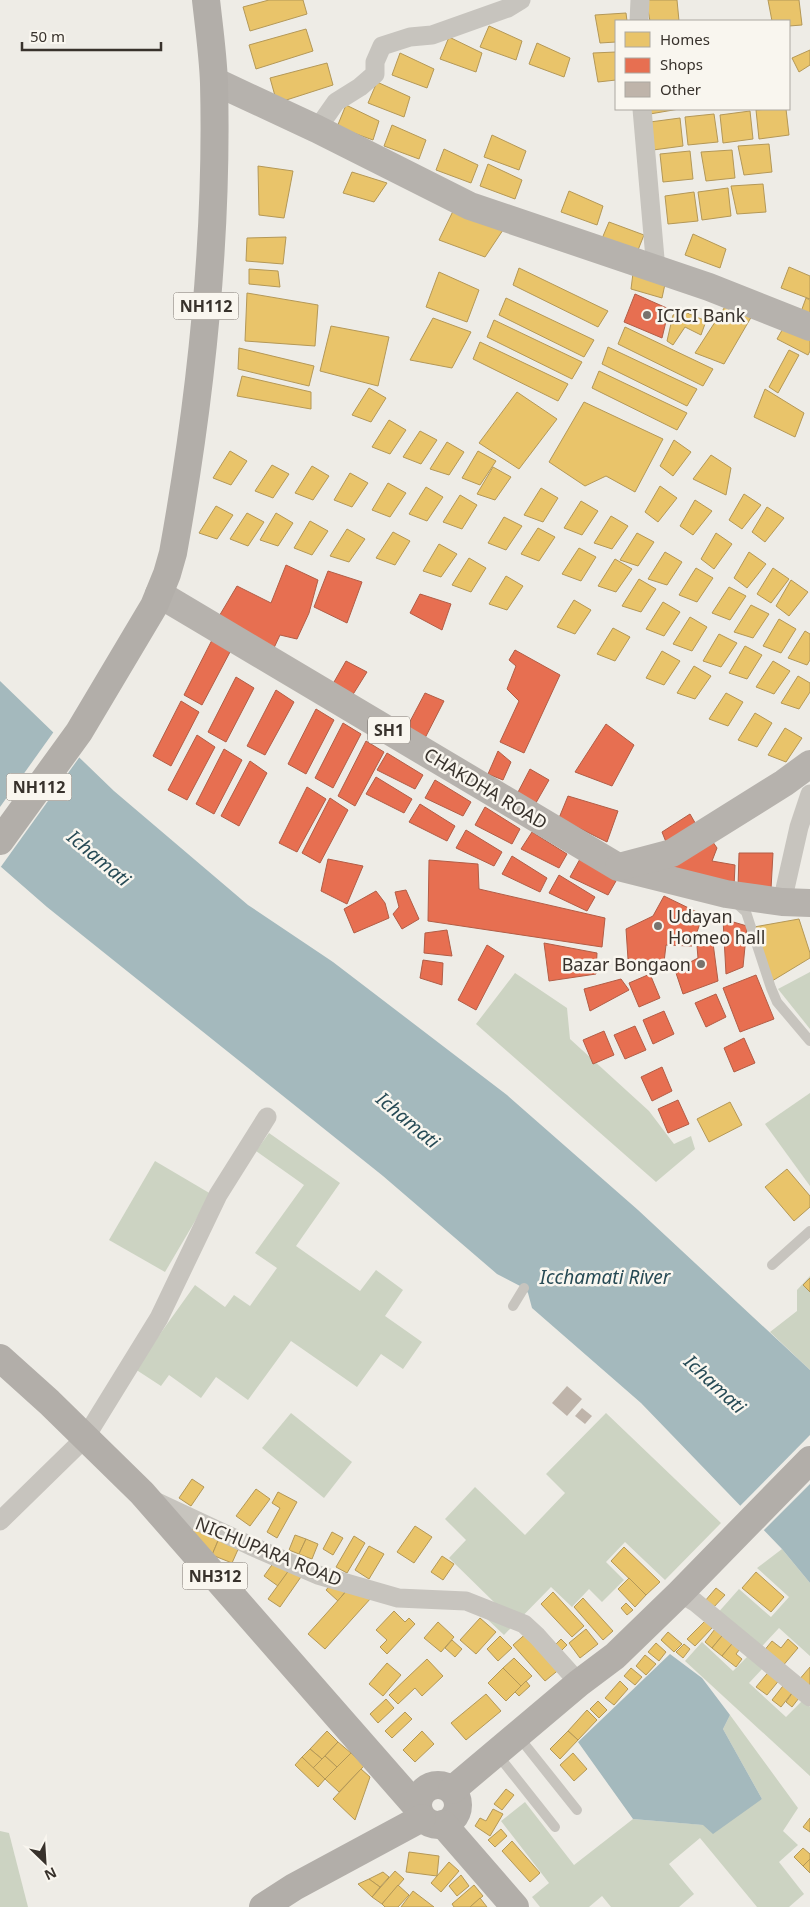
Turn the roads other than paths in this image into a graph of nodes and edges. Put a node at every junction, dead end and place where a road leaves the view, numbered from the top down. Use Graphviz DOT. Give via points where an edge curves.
graph roads {
  1 [pos="206,0"];
  2 [pos="521,0"];
  3 [pos="640,0"];
  4 [pos="639,20"];
  5 [pos="214,81"];
  6 [pos="642,110"];
  7 [pos="317,129"];
  8 [pos="656,270"];
  9 [pos="810,327"];
  10 [pos="159,594"];
  11 [pos="810,764"];
  12 [pos="810,794"];
  13 [pos="0,841"];
  14 [pos="618,867"];
  15 [pos="726,894"];
  16 [pos="782,902"];
  17 [pos="810,903"];
  18 [pos="810,1041"];
  19 [pos="267,1117"];
  20 [pos="810,1231"];
  21 [pos="772,1265"];
  22 [pos="524,1288"];
  23 [pos="513,1306"];
  24 [pos="0,1358"];
  25 [pos="85,1438"];
  26 [pos="810,1460"];
  27 [pos="142,1493"];
  28 [pos="0,1521"];
  29 [pos="683,1591"];
  30 [pos="579,1683"];
  31 [pos="810,1697"];
  32 [pos="517,1736"];
  33 [pos="497,1753"];
  34 [pos="577,1810"];
  35 [pos="427,1817"];
  36 [pos="555,1827"];
  37 [pos="263,1907"];
  38 [pos="515,1907"];
  1 -- 5 [label="highway, NH112"];
  2 -- 7 [label="street" via="508,8 432,35 410,37 382,46 375,62 375,74 336,102"];
  3 -- 4 [label="street"];
  5 -- 7 [label="main road"];
  5 -- 10 [label="highway, NH112" via="214,215 195,421 173,553"];
  6 -- 8 [label="street"];
  7 -- 8 [label="main road" via="470,206"];
  8 -- 9 [label="main road"];
  10 -- 13 [label="highway, NH112" via="79,732"];
  10 -- 14 [label="main road, CHAKDHA ROAD / SH1"];
  11 -- 14 [label="main road" via="672,853"];
  12 -- 16 [label="street"];
  14 -- 15 [label="main road, CHAKDHA ROAD / SH1"];
  15 -- 16 [label="main road, CHAKDHA ROAD / SH1"];
  15 -- 18 [label="lane" via="746,912 777,1002"];
  16 -- 17 [label="main road, CHAKDHA ROAD / SH1"];
  19 -- 25 [label="street" via="218,1195 159,1318"];
  20 -- 21 [label="lane"];
  22 -- 23 [label="lane"];
  24 -- 25 [label="highway, NH312"];
  25 -- 27 [label="highway, NH312"];
  25 -- 28 [label="street"];
  26 -- 29 [label="highway"];
  27 -- 30 [label="street, NICHUPARA ROAD" via="162,1506 318,1575 398,1598 466,1601 524,1624"];
  27 -- 35 [label="highway, NH312"];
  29 -- 30 [label="highway" via="615,1656"];
  29 -- 31 [label="street"];
  30 -- 32 [label="highway"];
  32 -- 33 [label="highway"];
  32 -- 34 [label="lane"];
  33 -- 35 [label="highway" via="452,1790 458,1799 458,1810 452,1819"];
  33 -- 36 [label="lane"];
  35 -- 37 [label="highway" via="294,1887"];
  35 -- 38 [label="highway, NH312"];
}
